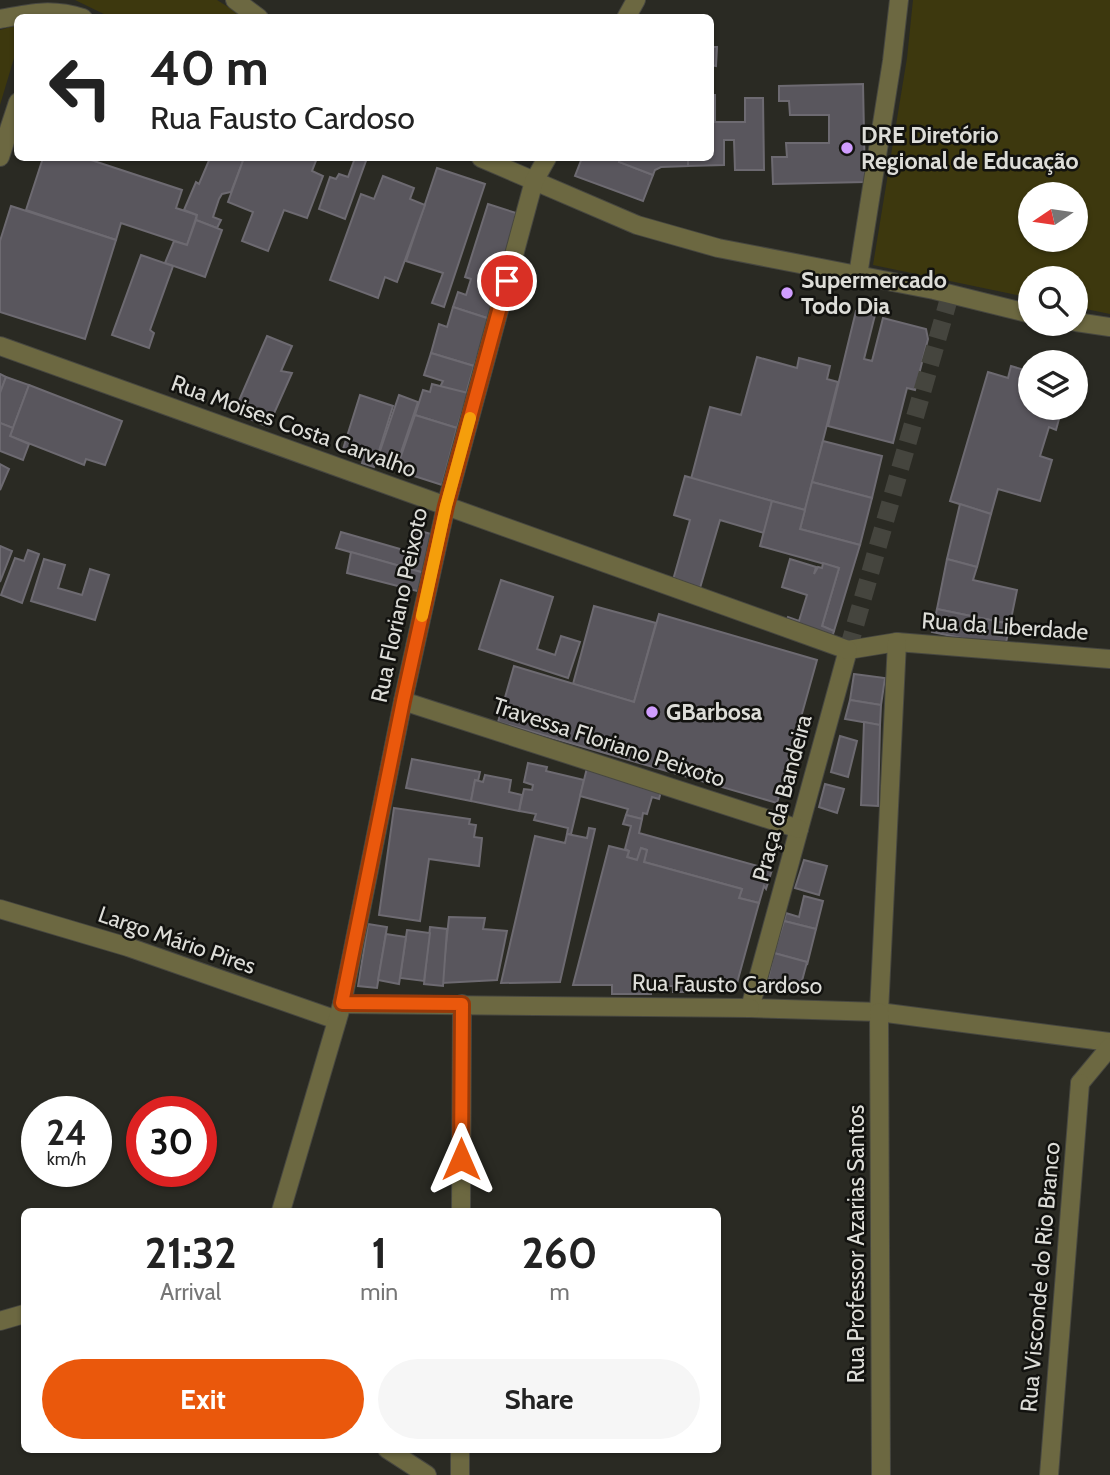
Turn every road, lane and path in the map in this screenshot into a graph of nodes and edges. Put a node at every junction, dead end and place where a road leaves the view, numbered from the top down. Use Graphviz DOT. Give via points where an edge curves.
graph roads {
  1 [pos="235,0"];
  2 [pos="899,0"];
  3 [pos="254,14"];
  4 [pos="14,114"];
  5 [pos="0,157"];
  6 [pos="488,161"];
  7 [pos="545,161"];
  8 [pos="534,181"];
  9 [pos="858,275"];
  10 [pos="1018,311"];
  11 [pos="1088,324"];
  12 [pos="1110,327"];
  13 [pos="0,346"];
  14 [pos="446,506"];
  15 [pos="897,642"];
  16 [pos="848,650"];
  17 [pos="1110,659"];
  18 [pos="403,701"];
  19 [pos="799,829"];
  20 [pos="0,909"];
  21 [pos="462,1004"];
  22 [pos="750,1007"];
  23 [pos="339,1012"];
  24 [pos="879,1012"];
  25 [pos="1110,1042"];
  26 [pos="1110,1047"];
  27 [pos="282,1208"];
  28 [pos="461,1208"];
  29 [pos="21,1315"];
  30 [pos="0,1321"];
  31 [pos="393,1453"];
  32 [pos="460,1453"];
  33 [pos="427,1475"];
  34 [pos="460,1475"];
  35 [pos="881,1475"];
  36 [pos="1049,1475"];
  1 -- 3 [label="street"];
  2 -- 9 [label="street"];
  4 -- 5 [label="street"];
  6 -- 8 [label="street"];
  7 -- 8 [label="street, Rua Floriano Peixoto"];
  8 -- 9 [label="street" via="637,225 718,248"];
  8 -- 14 [label="street, Rua Floriano Peixoto"];
  9 -- 10 [label="street"];
  11 -- 12 [label="street"];
  13 -- 14 [label="street, Rua Moises Costa Carvalho"];
  14 -- 16 [label="street, Rua Moises Costa Carvalho"];
  14 -- 18 [label="street, Rua Floriano Peixoto"];
  15 -- 16 [label="street"];
  15 -- 17 [label="street, Rua da Liberdade"];
  15 -- 24 [label="street, Rua Professor Azarias Santos"];
  16 -- 19 [label="street, Praça da Bandeira"];
  18 -- 19 [label="street, Travessa Floriano Peixoto"];
  18 -- 23 [label="street, Rua Floriano Peixoto"];
  19 -- 22 [label="street, Praça da Bandeira"];
  20 -- 23 [label="street, Largo Mário Pires"];
  21 -- 22 [label="street, Rua Fausto Cardoso"];
  21 -- 23 [label="street, Rua Fausto Cardoso"];
  21 -- 28 [label="street"];
  22 -- 24 [label="street, Rua Fausto Cardoso"];
  23 -- 27 [label="street, Rua Floriano Peixoto"];
  24 -- 25 [label="street, Rua Fausto Cardoso"];
  24 -- 35 [label="street, Rua Professor Azarias Santos"];
  26 -- 36 [label="street, Rua Visconde do Rio Branco" via="1080,1083"];
  29 -- 30 [label="street"];
  31 -- 33 [label="street"];
  32 -- 34 [label="street"];
}
